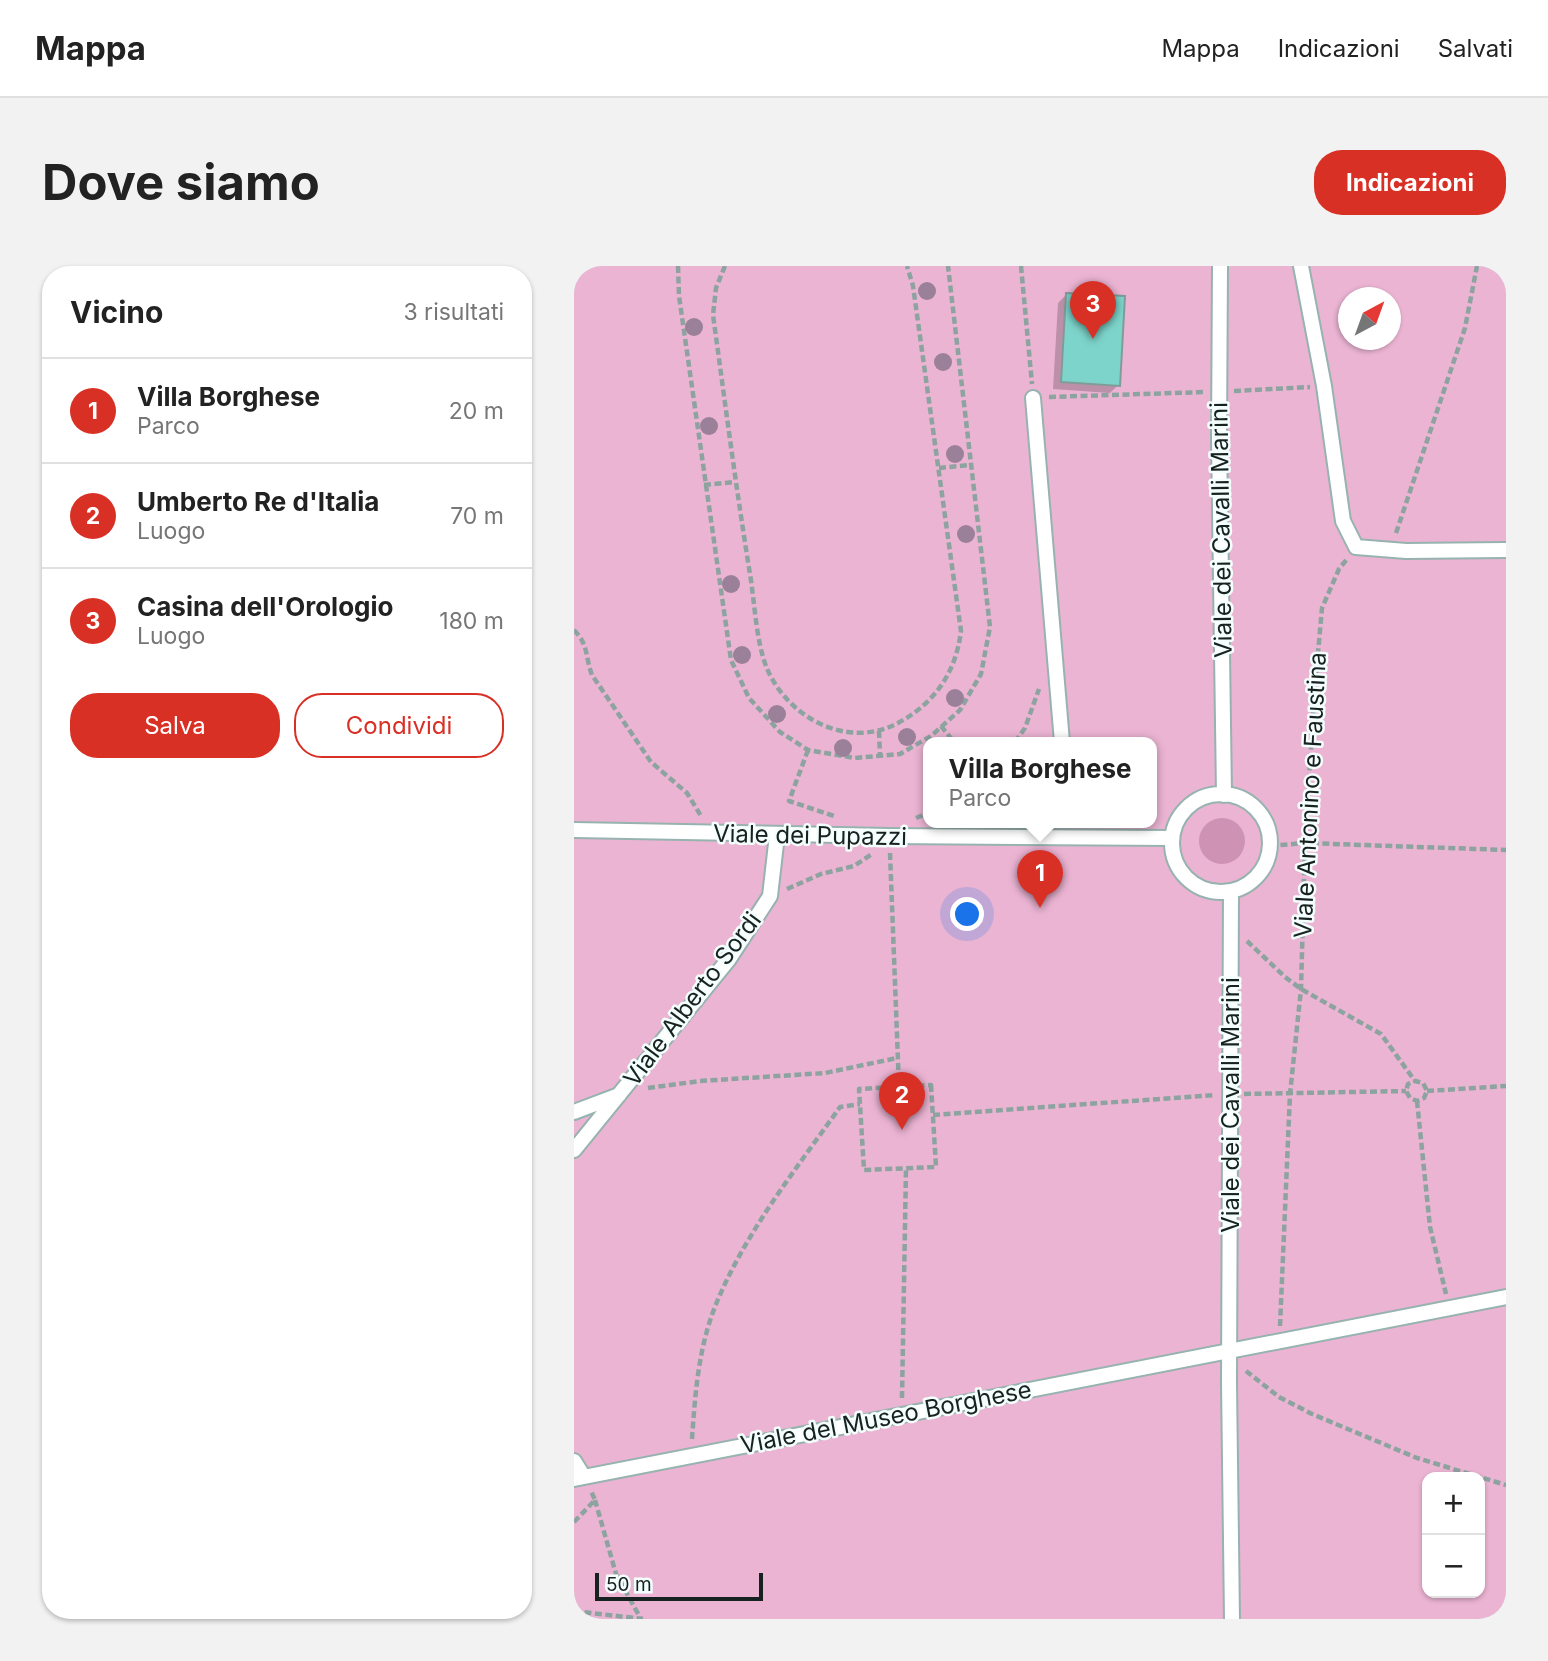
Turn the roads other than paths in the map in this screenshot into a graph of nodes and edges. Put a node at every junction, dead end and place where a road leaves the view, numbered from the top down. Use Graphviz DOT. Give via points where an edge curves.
graph roads {
  1 [pos="1220,266"];
  2 [pos="1301,266"];
  3 [pos="1033,398"];
  4 [pos="1506,550"];
  5 [pos="1062,737"];
  6 [pos="1224,794"];
  7 [pos="1069,828"];
  8 [pos="574,830"];
  9 [pos="777,835"];
  10 [pos="1070,838"];
  11 [pos="1172,838"];
  12 [pos="1231,891"];
  13 [pos="619,1095"];
  14 [pos="574,1112"];
  15 [pos="574,1150"];
  16 [pos="1506,1297"];
  17 [pos="1229,1350"];
  18 [pos="574,1461"];
  19 [pos="579,1478"];
  20 [pos="1231,1619"];
  1 -- 6 [label="street, Viale dei Cavalli Marini"];
  2 -- 4 [label="street" via="1343,521 1356,547"];
  3 -- 5 [label="street"];
  6 -- 11 [label="street" via="1204,797 1185,810"];
  6 -- 12 [label="street" via="1257,810 1270,846 1259,875"];
  7 -- 10 [label="street"];
  8 -- 9 [label="street, Viale dei Pupazzi"];
  9 -- 10 [label="street, Viale dei Pupazzi" via="889,840"];
  9 -- 13 [label="street, Viale Alberto Sordi" via="770,896 729,959"];
  10 -- 11 [label="street, Viale dei Pupazzi"];
  11 -- 12 [label="street" via="1178,867 1192,883 1213,892"];
  12 -- 17 [label="street, Viale dei Cavalli Marini"];
  13 -- 14 [label="street"];
  13 -- 15 [label="street, Viale Alberto Sordi"];
  16 -- 17 [label="street, Viale del Museo Borghese"];
  17 -- 19 [label="street, Viale del Museo Borghese"];
  17 -- 20 [label="street, Viale dei Cavalli Marini"];
  18 -- 19 [label="street"];
}
